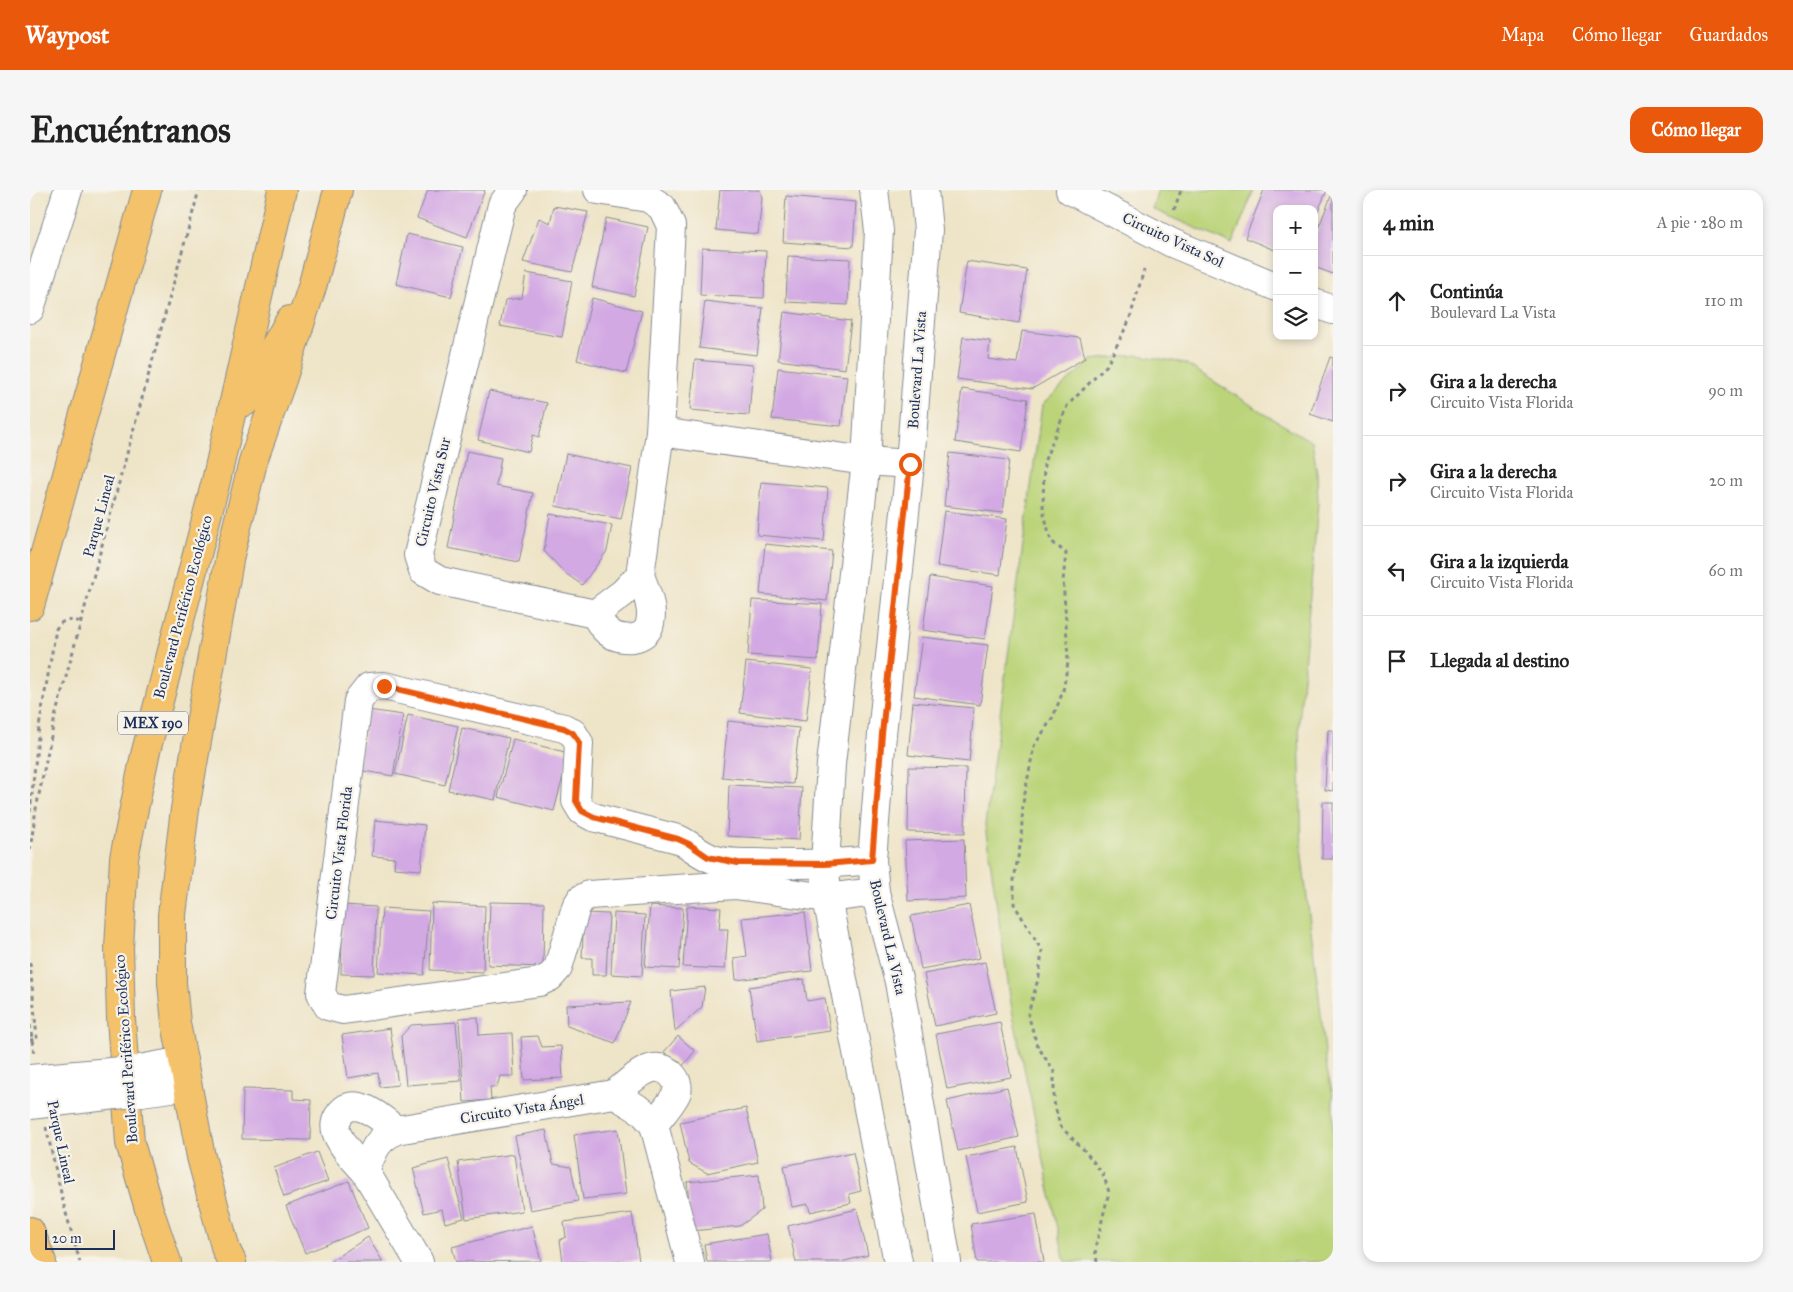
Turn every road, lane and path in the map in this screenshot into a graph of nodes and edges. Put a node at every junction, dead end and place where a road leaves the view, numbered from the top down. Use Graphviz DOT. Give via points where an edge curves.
graph roads {
  1 [pos="54,190"];
  2 [pos="68,190"];
  3 [pos="147,190"];
  4 [pos="198,190"];
  5 [pos="282,190"];
  6 [pos="338,190"];
  7 [pos="513,190"];
  8 [pos="598,190"];
  9 [pos="874,190"];
  10 [pos="924,190"];
  11 [pos="1070,190"];
  12 [pos="1181,190"];
  13 [pos="1174,210"];
  14 [pos="30,263"];
  15 [pos="1144,270"];
  16 [pos="1273,285"];
  17 [pos="312,287"];
  18 [pos="1318,304"];
  19 [pos="30,309"];
  20 [pos="1333,310"];
  21 [pos="660,432"];
  22 [pos="866,460"];
  23 [pos="910,464"];
  24 [pos="216,481"];
  25 [pos="640,575"];
  26 [pos="30,606"];
  27 [pos="595,614"];
  28 [pos="82,622"];
  29 [pos="30,812"];
  30 [pos="30,850"];
  31 [pos="872,860"];
  32 [pos="825,864"];
  33 [pos="736,874"];
  34 [pos="875,892"];
  35 [pos="827,898"];
  36 [pos="30,964"];
  37 [pos="30,1025"];
  38 [pos="30,1040"];
  39 [pos="32,1070"];
  40 [pos="185,1073"];
  41 [pos="137,1081"];
  42 [pos="614,1094"];
  43 [pos="37,1112"];
  44 [pos="654,1125"];
  45 [pos="396,1130"];
  46 [pos="365,1171"];
  47 [pos="30,1231"];
  48 [pos="42,1262"];
  49 [pos="80,1262"];
  50 [pos="167,1262"];
  51 [pos="232,1262"];
  52 [pos="419,1262"];
  53 [pos="690,1262"];
  54 [pos="898,1262"];
  55 [pos="947,1262"];
  56 [pos="1097,1262"];
  1 -- 14 [label="street"];
  2 -- 19 [label="street"];
  3 -- 26 [label="highway"];
  4 -- 28 [label="path, Parque Lineal"];
  5 -- 24 [label="highway, Boulevard Periférico Ecológico / MEX 190"];
  6 -- 17 [label="highway"];
  7 -- 27 [label="street, Circuito Vista Sur" via="502,205 418,555 423,571 440,580"];
  8 -- 21 [label="street" via="648,198 662,207 670,226"];
  9 -- 22 [label="street" via="879,231"];
  10 -- 23 [label="street, Boulevard La Vista" via="928,230"];
  11 -- 16 [label="street, Circuito Vista Sol" via="1172,243"];
  12 -- 13 [label="path"];
  15 -- 56 [label="path" via="1128,321 1107,365 1066,406 1044,462 1043,509 1051,541 1066,553 1063,581 1068,662 1063,691 1053,717 1034,746 1014,879 1014,904 1042,951 1028,1014 1037,1045 1054,1072 1054,1102 1060,1126 1103,1174 1109,1192 1095,1249"];
  17 -- 24 [label="highway" via="252,386"];
  17 -- 40 [label="highway" via="244,492 187,799 172,915 172,983"];
  18 -- 20 [label="street"];
  21 -- 22 [label="street"];
  21 -- 25 [label="street"];
  22 -- 23 [label="street"];
  22 -- 32 [label="street" via="831,764"];
  23 -- 31 [label="street, Boulevard La Vista"];
  24 -- 50 [label="highway, Boulevard Periférico Ecológico / MEX 190" via="145,755 124,858 119,948 130,1143"];
  25 -- 27 [label="street" via="624,593"];
  25 -- 27 [label="street" via="652,614 650,626 644,634 620,638 610,634"];
  28 -- 29 [label="path" via="68,620 58,624 39,727"];
  28 -- 30 [label="path, Parque Lineal" via="55,717"];
  31 -- 32 [label="street, Circuito Vista Florida"];
  31 -- 34 [label="street, Boulevard La Vista"];
  32 -- 33 [label="street, Circuito Vista Florida"];
  32 -- 35 [label="street"];
  33 -- 33 [label="street, Circuito Vista Florida" via="678,839 582,811 576,801 579,743 568,730 384,686 369,687 358,701 321,993 328,1006 343,1010 539,982 558,968 576,907 589,894"];
  33 -- 35 [label="street, Circuito Vista Florida"];
  34 -- 35 [label="street, Circuito Vista Florida"];
  34 -- 55 [label="street, Boulevard La Vista" via="899,982"];
  35 -- 54 [label="street"];
  36 -- 38 [label="path, bridge" via="37,1040"];
  37 -- 39 [label="path"];
  39 -- 41 [label="street, bridge"];
  40 -- 41 [label="street"];
  40 -- 51 [label="highway" via="201,1157"];
  41 -- 43 [label="street, bridge"];
  42 -- 44 [label="street" via="642,1111"];
  42 -- 44 [label="street" via="652,1068 672,1075 677,1092"];
  42 -- 45 [label="street, Circuito Vista Ángel"];
  43 -- 49 [label="path, Parque Lineal"];
  44 -- 53 [label="street"];
  45 -- 46 [label="street, Circuito Vista Ángel" via="383,1137"];
  45 -- 46 [label="street" via="362,1107 350,1106 339,1114 334,1124 338,1137"];
  46 -- 52 [label="street"];
  47 -- 48 [label="highway"];
}
